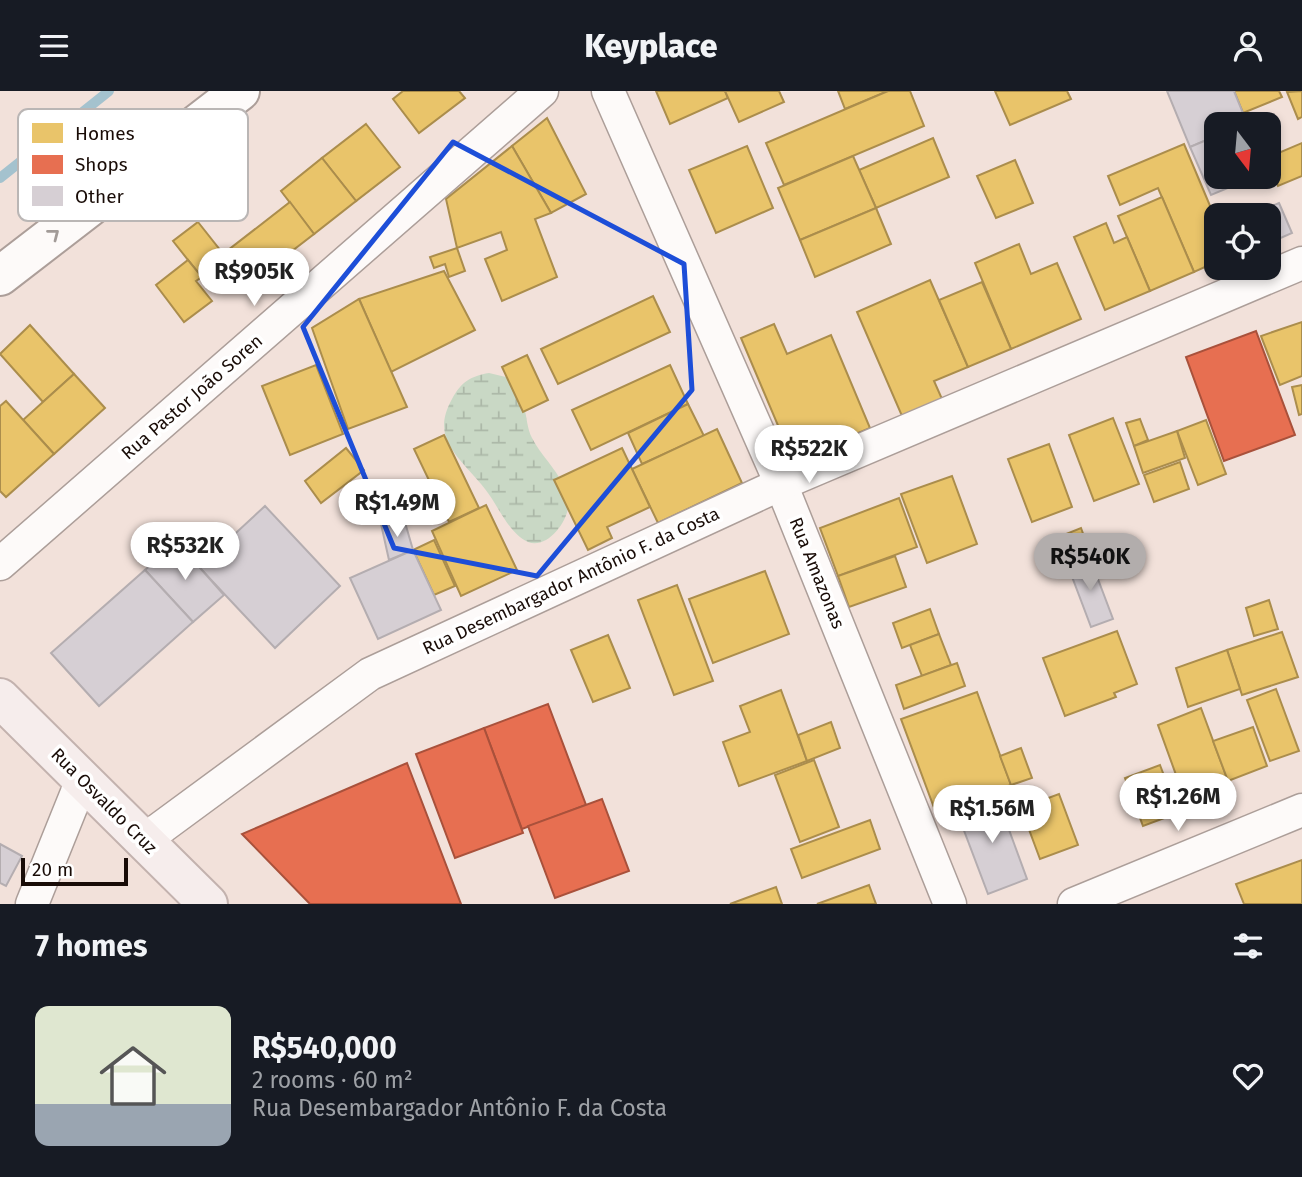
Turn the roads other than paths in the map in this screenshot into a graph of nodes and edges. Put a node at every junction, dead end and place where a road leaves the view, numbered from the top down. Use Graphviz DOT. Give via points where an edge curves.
graph roads {
  1 [pos="240,91"];
  2 [pos="542,91"];
  3 [pos="608,91"];
  4 [pos="217,109"];
  5 [pos="71,221"];
  6 [pos="1302,263"];
  7 [pos="0,276"];
  8 [pos="781,484"];
  9 [pos="0,565"];
  10 [pos="0,698"];
  11 [pos="82,780"];
  12 [pos="1302,810"];
  13 [pos="143,841"];
  14 [pos="32,904"];
  15 [pos="208,904"];
  16 [pos="950,904"];
  17 [pos="1074,904"];
  4 -- 1 [label="street, one-way"];
  2 -- 9 [label="street, Rua Pastor João Soren"];
  3 -- 8 [label="street, Rua Amazonas"];
  7 -- 5 [label="street, one-way"];
  6 -- 8 [label="street, Rua Desembargador Antônio F. da Costa"];
  8 -- 13 [label="street, Rua Desembargador Antônio F. da Costa" via="370,674"];
  8 -- 16 [label="street, Rua Amazonas"];
  10 -- 11 [label="highway, Rua Osvaldo Cruz"];
  11 -- 13 [label="highway, Rua Osvaldo Cruz"];
  11 -- 14 [label="street"];
  12 -- 17 [label="street"];
  13 -- 15 [label="highway, Rua Osvaldo Cruz"];
}
